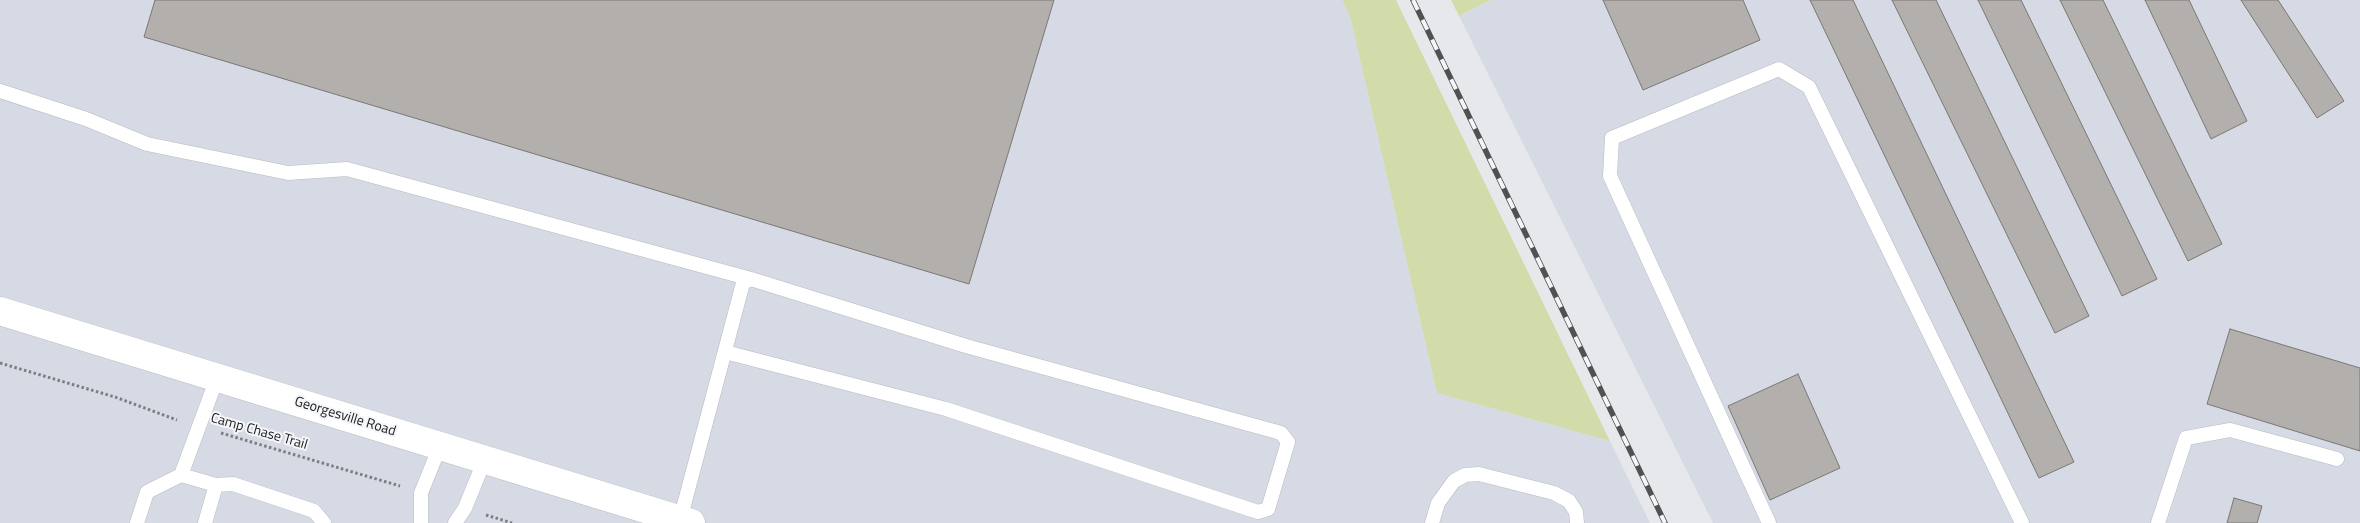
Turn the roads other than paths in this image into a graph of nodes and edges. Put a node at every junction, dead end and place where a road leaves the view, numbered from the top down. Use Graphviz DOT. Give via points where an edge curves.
graph roads {
  1 [pos="0,91"];
  2 [pos="751,279"];
  3 [pos="0,311"];
  4 [pos="725,352"];
  5 [pos="218,378"];
  6 [pos="440,446"];
  7 [pos="485,459"];
  8 [pos="2337,460"];
  9 [pos="181,475"];
  10 [pos="216,485"];
  11 [pos="686,521"];
  12 [pos="137,523"];
  13 [pos="205,523"];
  14 [pos="324,523"];
  15 [pos="421,523"];
  16 [pos="455,523"];
  17 [pos="1432,523"];
  18 [pos="1577,523"];
  19 [pos="1769,523"];
  20 [pos="2022,523"];
  21 [pos="2158,523"];
  1 -- 2 [label="lane" via="86,119 147,144 288,173 347,169"];
  2 -- 4 [label="lane" via="743,283"];
  2 -- 4 [label="lane" via="966,346 1281,433 1288,442 1268,509 1258,512 946,409"];
  3 -- 5 [label="main road, Georgesville Road"];
  4 -- 11 [label="lane"];
  5 -- 6 [label="main road, Georgesville Road"];
  5 -- 9 [label="lane"];
  6 -- 7 [label="main road, Georgesville Road"];
  6 -- 15 [label="lane" via="421,493"];
  7 -- 11 [label="main road, Georgesville Road"];
  7 -- 16 [label="lane" via="466,508"];
  8 -- 21 [label="lane" via="2230,430 2186,438"];
  9 -- 10 [label="lane"];
  9 -- 12 [label="lane" via="147,492"];
  10 -- 13 [label="lane"];
  10 -- 14 [label="lane" via="233,484 314,511"];
  17 -- 18 [label="lane" via="1438,503 1454,481 1465,475 1479,474 1554,493 1569,501 1576,512"];
  19 -- 20 [label="lane" via="1610,176 1612,138 1779,70 1809,87"];
}
